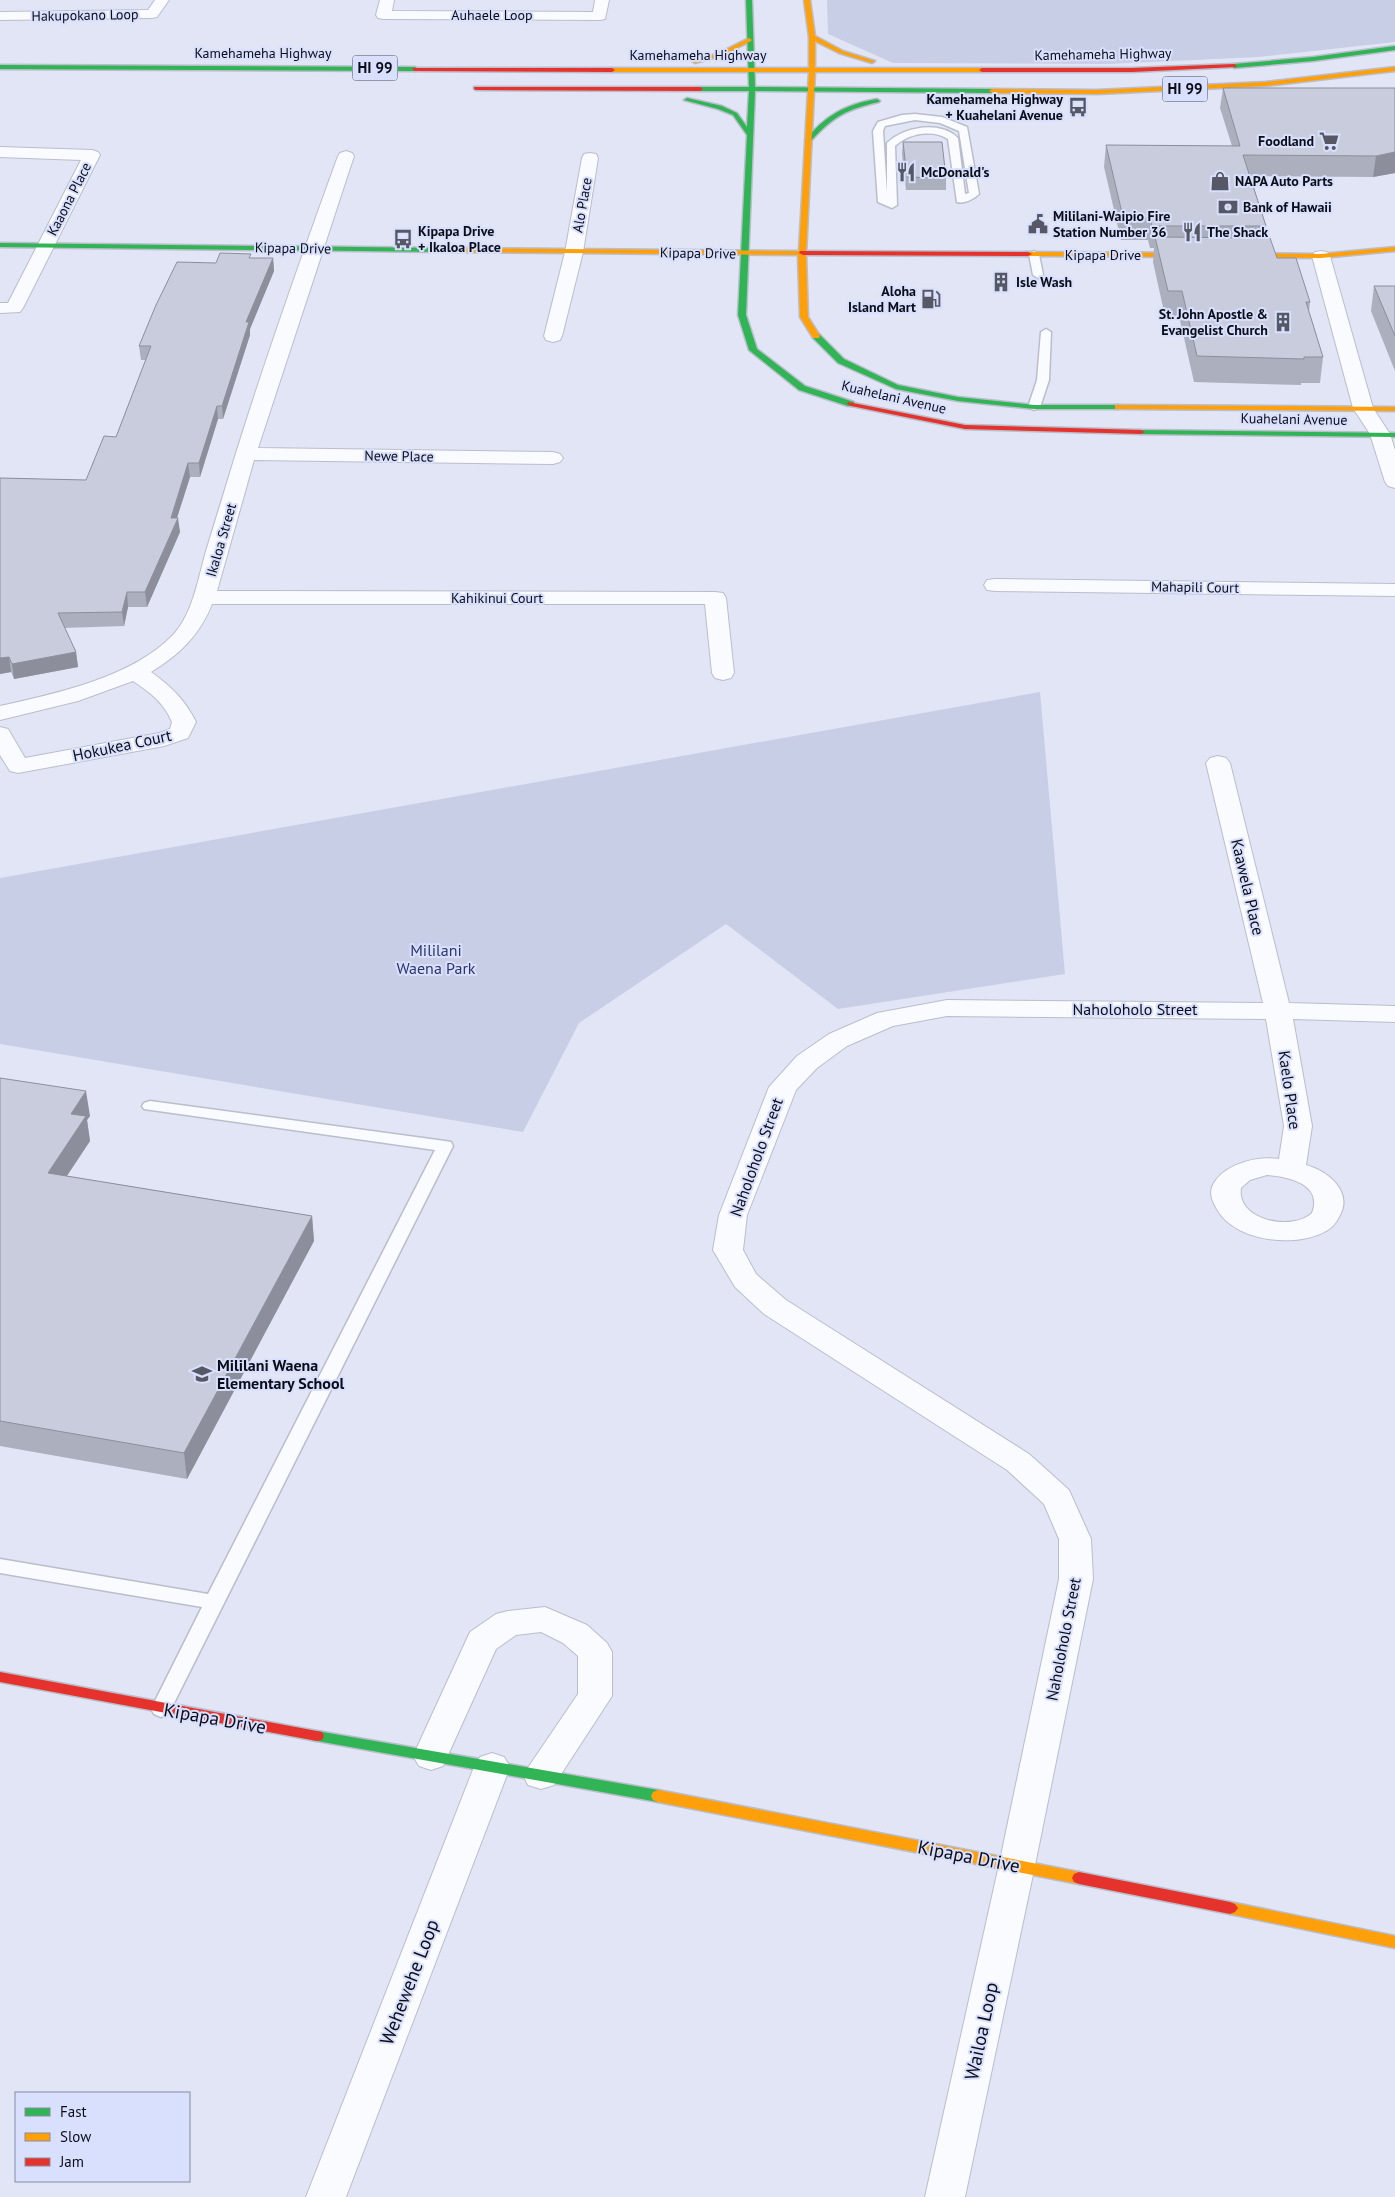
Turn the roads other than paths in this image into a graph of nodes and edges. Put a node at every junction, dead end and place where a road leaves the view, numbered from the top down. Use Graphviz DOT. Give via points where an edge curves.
graph roads {
  1 [pos="162,0"];
  2 [pos="387,0"];
  3 [pos="602,0"];
  4 [pos="749,0"];
  5 [pos="807,0"];
  6 [pos="0,16"];
  7 [pos="812,37"];
  8 [pos="749,40"];
  9 [pos="1395,48"];
  10 [pos="0,67"];
  11 [pos="465,69"];
  12 [pos="1395,69"];
  13 [pos="751,70"];
  14 [pos="943,70"];
  15 [pos="812,71"];
  16 [pos="1375,72"];
  17 [pos="1395,74"];
  18 [pos="462,88"];
  19 [pos="601,89"];
  20 [pos="752,90"];
  21 [pos="812,91"];
  22 [pos="974,92"];
  23 [pos="940,131"];
  24 [pos="749,134"];
  25 [pos="808,141"];
  26 [pos="0,152"];
  27 [pos="346,156"];
  28 [pos="590,158"];
  29 [pos="0,245"];
  30 [pos="46,245"];
  31 [pos="313,248"];
  32 [pos="1395,249"];
  33 [pos="574,252"];
  34 [pos="802,253"];
  35 [pos="743,254"];
  36 [pos="1034,254"];
  37 [pos="1207,255"];
  38 [pos="1226,255"];
  39 [pos="1321,256"];
  40 [pos="1038,275"];
  41 [pos="0,308"];
  42 [pos="1046,332"];
  43 [pos="553,336"];
  44 [pos="1034,407"];
  45 [pos="1363,408"];
  46 [pos="1395,409"];
  47 [pos="1388,435"];
  48 [pos="246,454"];
  49 [pos="552,458"];
  50 [pos="1395,482"];
  51 [pos="995,585"];
  52 [pos="1395,590"];
  53 [pos="204,597"];
  54 [pos="134,671"];
  55 [pos="723,673"];
  56 [pos="0,713"];
  57 [pos="0,734"];
  58 [pos="1218,763"];
  59 [pos="1278,1010"];
  60 [pos="1395,1014"];
  61 [pos="150,1106"];
  62 [pos="1291,1168"];
  63 [pos="0,1566"];
  64 [pos="214,1602"];
  65 [pos="2,1682"];
  66 [pos="161,1708"];
  67 [pos="431,1756"];
  68 [pos="492,1766"];
  69 [pos="541,1775"];
  70 [pos="1017,1865"];
  71 [pos="1395,1942"];
  72 [pos="326,2197"];
  73 [pos="945,2197"];
  1 -- 6 [label="street, Hakupokano Loop" via="152,14"];
  2 -- 3 [label="street, Auhaele Loop" via="383,15 600,16"];
  4 -- 8 [label="street, Kuahelani Avenue"];
  5 -- 7 [label="street, Kuahelani Avenue"];
  7 -- 14 [label="street" via="831,50 852,57"];
  7 -- 15 [label="street, Kuahelani Avenue"];
  8 -- 11 [label="street" via="719,55 668,64 531,64"];
  8 -- 13 [label="street, Kuahelani Avenue"];
  9 -- 14 [label="street, Kamehameha Highway / HI 99" via="1211,68"];
  10 -- 11 [label="street, Kamehameha Highway / HI 99"];
  11 -- 13 [label="street, Kamehameha Highway / HI 99"];
  12 -- 16 [label="street, HI 99"];
  13 -- 15 [label="street, Kamehameha Highway / HI 99"];
  13 -- 20 [label="street, Kuahelani Avenue"];
  14 -- 15 [label="street, Kamehameha Highway / HI 99"];
  15 -- 21 [label="street, Kuahelani Avenue"];
  16 -- 17 [label="lane"];
  16 -- 22 [label="street, HI 99" via="1265,84 1189,88"];
  18 -- 19 [label="street, HI 99"];
  19 -- 20 [label="street, HI 99"];
  19 -- 24 [label="street" via="678,98 720,107 735,114"];
  20 -- 21 [label="street, HI 99"];
  20 -- 24 [label="street, Kuahelani Avenue"];
  21 -- 22 [label="street, HI 99"];
  21 -- 25 [label="street, Kuahelani Avenue"];
  22 -- 25 [label="street" via="869,102 845,108 829,116"];
  23 -- 23 [label="lane" via="953,138 961,200 974,194 964,129 942,120 915,117 881,124 878,131 882,200 892,205 890,145 908,134"];
  24 -- 35 [label="street, Kuahelani Avenue"];
  25 -- 34 [label="street, Kuahelani Avenue"];
  26 -- 30 [label="street, Kaaona Place" via="92,155"];
  27 -- 31 [label="street, Ikaloa Street"];
  28 -- 33 [label="street, Alo Place"];
  29 -- 30 [label="street, Kipapa Drive"];
  30 -- 31 [label="street, Kipapa Drive"];
  30 -- 41 [label="street" via="14,308"];
  31 -- 33 [label="street, Kipapa Drive"];
  31 -- 48 [label="street, Ikaloa Street"];
  32 -- 39 [label="street"];
  33 -- 35 [label="street, Kipapa Drive"];
  33 -- 43 [label="street, Alo Place"];
  34 -- 35 [label="street, Kipapa Drive"];
  34 -- 36 [label="street, Kipapa Drive"];
  34 -- 44 [label="street, Kuahelani Avenue" via="804,317 820,342 841,361 896,387 958,399"];
  35 -- 47 [label="street, Kuahelani Avenue" via="742,315 753,350 802,388 847,403 965,427"];
  36 -- 37 [label="street, Kipapa Drive"];
  36 -- 40 [label="lane"];
  38 -- 39 [label="street"];
  39 -- 45 [label="street"];
  42 -- 44 [label="lane" via="1043,380"];
  44 -- 45 [label="street, Kuahelani Avenue"];
  45 -- 46 [label="street, Kuahelani Avenue"];
  45 -- 47 [label="street"];
  47 -- 50 [label="street"];
  48 -- 49 [label="street, Newe Place"];
  48 -- 53 [label="street, Ikaloa Street"];
  51 -- 52 [label="street, Mahapili Court"];
  53 -- 54 [label="street, Ikaloa Street" via="192,625 179,641 163,655"];
  53 -- 55 [label="street, Kahikinui Court" via="715,598"];
  54 -- 56 [label="street, Ikaloa Street" via="56,701"];
  54 -- 57 [label="street, Hokukea Court" via="165,692 179,710 184,722 180,733 164,739 18,766"];
  58 -- 59 [label="street, Kaawela Place"];
  59 -- 60 [label="street, Naholoholo Street"];
  59 -- 62 [label="street, Kaelo Place" via="1298,1126"];
  59 -- 70 [label="street, Naholoholo Street" via="947,1008 886,1019 838,1040 807,1062 783,1087 733,1215 728,1250 745,1280 775,1307 1018,1462 1058,1498 1075,1539 1076,1579"];
  61 -- 64 [label="lane" via="445,1146"];
  63 -- 64 [label="lane"];
  64 -- 66 [label="lane"];
  65 -- 66 [label="street, Kipapa Drive"];
  66 -- 67 [label="street, Kipapa Drive"];
  67 -- 68 [label="street, Kipapa Drive"];
  67 -- 69 [label="street" via="482,1641 508,1623 545,1619 575,1634 595,1652 595,1696"];
  68 -- 69 [label="street, Kipapa Drive"];
  68 -- 72 [label="street, Wehewehe Loop"];
  69 -- 70 [label="street, Kipapa Drive"];
  70 -- 71 [label="street, Kipapa Drive"];
  70 -- 73 [label="street, Wailoa Loop"];
}
